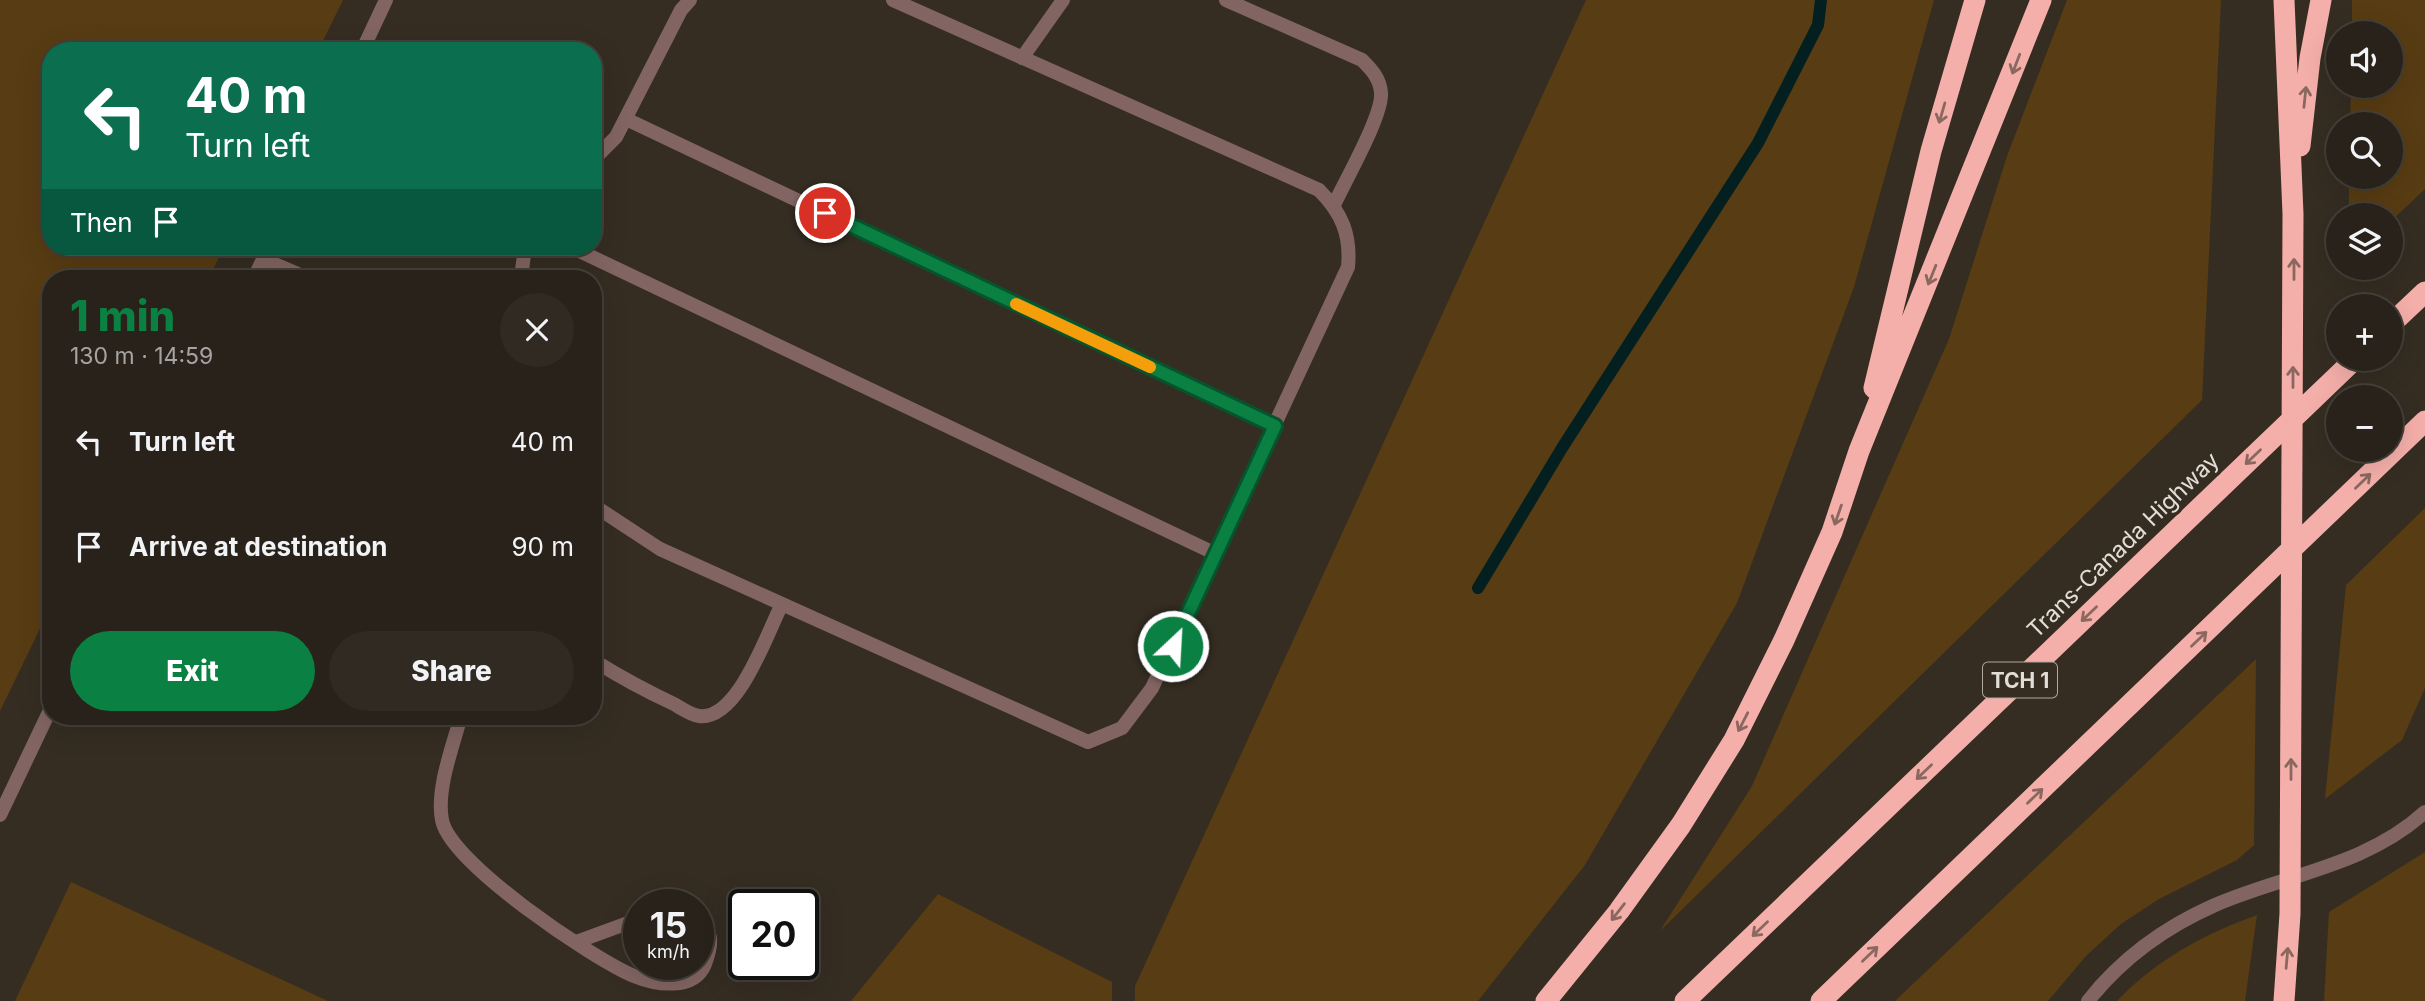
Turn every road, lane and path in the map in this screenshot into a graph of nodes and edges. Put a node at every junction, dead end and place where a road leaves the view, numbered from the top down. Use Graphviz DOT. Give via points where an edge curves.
graph roads {
  1 [pos="386,0"];
  2 [pos="690,0"];
  3 [pos="893,0"];
  4 [pos="1063,0"];
  5 [pos="1226,0"];
  6 [pos="1975,0"];
  7 [pos="2041,0"];
  8 [pos="2284,0"];
  9 [pos="2321,0"];
  10 [pos="366,42"];
  11 [pos="1022,58"];
  12 [pos="626,119"];
  13 [pos="602,151"];
  14 [pos="1334,205"];
  15 [pos="2293,214"];
  16 [pos="271,256"];
  17 [pos="590,256"];
  18 [pos="294,270"];
  19 [pos="2425,292"];
  20 [pos="2403,313"];
  21 [pos="2342,371"];
  22 [pos="2425,421"];
  23 [pos="1275,426"];
  24 [pos="1859,451"];
  25 [pos="602,511"];
  26 [pos="1216,554"];
  27 [pos="782,604"];
  28 [pos="602,666"];
  29 [pos="43,725"];
  30 [pos="458,725"];
  31 [pos="2425,812"];
  32 [pos="0,816"];
  33 [pos="623,925"];
  34 [pos="576,942"];
  35 [pos="623,970"];
  36 [pos="651,980"];
  37 [pos="690,980"];
  38 [pos="1546,1001"];
  39 [pos="1685,1001"];
  40 [pos="1821,1001"];
  41 [pos="2088,1001"];
  42 [pos="2284,1001"];
  1 -- 10 [label="street"];
  2 -- 12 [label="street"];
  3 -- 11 [label="street"];
  4 -- 11 [label="street"];
  5 -- 14 [label="street" via="1362,60 1376,74 1381,94 1373,122"];
  6 -- 24 [label="highway, one-way" via="1931,150"];
  7 -- 24 [label="highway, one-way"];
  8 -- 15 [label="highway"];
  15 -- 9 [label="highway, one-way"];
  11 -- 14 [label="street" via="1319,190"];
  12 -- 13 [label="street"];
  12 -- 23 [label="street"];
  14 -- 23 [label="street" via="1348,233 1348,267"];
  42 -- 15 [label="highway, one-way" via="2291,838"];
  16 -- 18 [label="street"];
  17 -- 26 [label="street"];
  19 -- 20 [label="highway"];
  21 -- 39 [label="highway, Trans-Canada Highway / TCH 1, one-way"];
  40 -- 22 [label="highway, one-way"];
  23 -- 26 [label="street"];
  24 -- 38 [label="highway, one-way" via="1832,532 1734,740 1681,825"];
  25 -- 27 [label="street" via="660,549"];
  26 -- 27 [label="street" via="1138,711 1122,729 1088,742"];
  27 -- 28 [label="street" via="734,698 716,713 698,716"];
  29 -- 32 [label="street"];
  30 -- 34 [label="street" via="444,776 442,821 455,846 482,875"];
  31 -- 41 [label="street" via="2366,853 2217,904 2172,926 2129,956"];
  33 -- 34 [label="street"];
  34 -- 35 [label="street"];
  36 -- 37 [label="street" via="668,984"];
}
